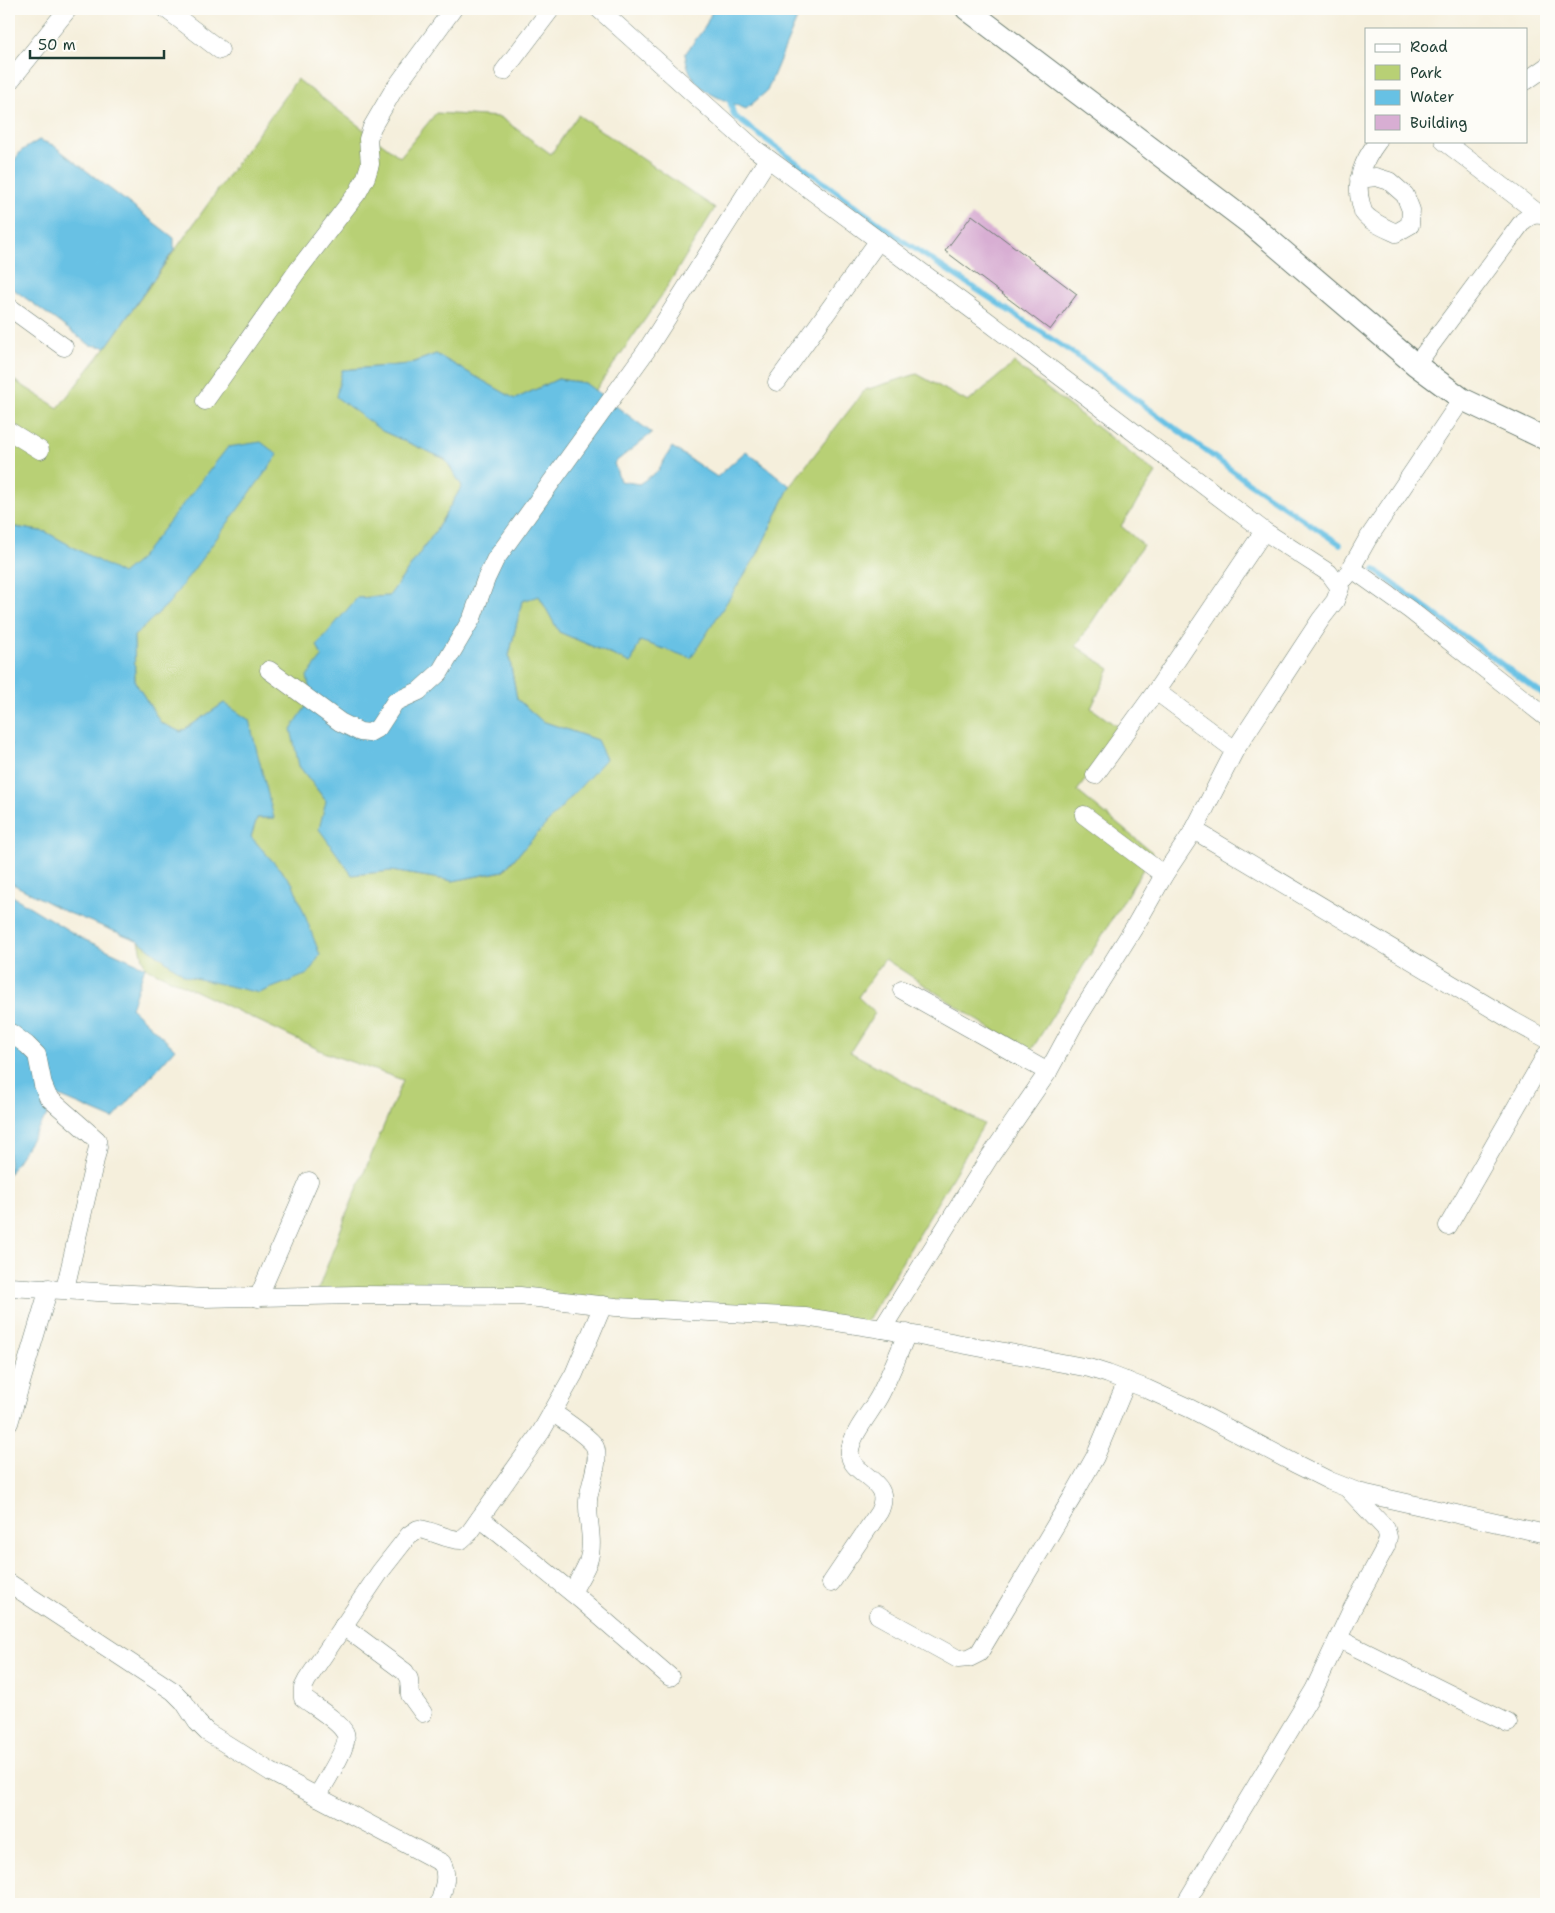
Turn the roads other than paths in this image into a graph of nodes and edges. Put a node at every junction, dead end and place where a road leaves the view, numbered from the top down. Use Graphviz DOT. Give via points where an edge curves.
graph roads {
  1 [pos="68,9"];
  2 [pos="166,9"];
  3 [pos="453,9"];
  4 [pos="551,9"];
  5 [pos="599,9"];
  6 [pos="966,9"];
  7 [pos="220,50"];
  8 [pos="1546,67"];
  9 [pos="504,71"];
  10 [pos="1528,80"];
  11 [pos="9,82"];
  12 [pos="1377,142"];
  13 [pos="1448,142"];
  14 [pos="1465,147"];
  15 [pos="768,159"];
  16 [pos="1359,179"];
  17 [pos="1543,215"];
  18 [pos="879,240"];
  19 [pos="9,308"];
  20 [pos="64,347"];
  21 [pos="1416,364"];
  22 [pos="777,382"];
  23 [pos="1462,399"];
  24 [pos="204,401"];
  25 [pos="9,430"];
  26 [pos="1546,439"];
  27 [pos="40,450"];
  28 [pos="1264,531"];
  29 [pos="1352,568"];
  30 [pos="1340,588"];
  31 [pos="269,670"];
  32 [pos="1156,691"];
  33 [pos="1546,717"];
  34 [pos="1235,750"];
  35 [pos="1096,775"];
  36 [pos="1084,815"];
  37 [pos="1194,830"];
  38 [pos="1164,875"];
  39 [pos="902,990"];
  40 [pos="11,1033"];
  41 [pos="1546,1039"];
  42 [pos="1546,1054"];
  43 [pos="1048,1072"];
  44 [pos="309,1181"];
  45 [pos="1448,1226"];
  46 [pos="9,1287"];
  47 [pos="57,1289"];
  48 [pos="258,1298"];
  49 [pos="603,1305"];
  50 [pos="882,1328"];
  51 [pos="907,1333"];
  52 [pos="1127,1381"];
  53 [pos="552,1412"];
  54 [pos="9,1423"];
  55 [pos="1346,1487"];
  56 [pos="480,1518"];
  57 [pos="1546,1534"];
  58 [pos="9,1583"];
  59 [pos="831,1583"];
  60 [pos="572,1592"];
  61 [pos="878,1615"];
  62 [pos="343,1626"];
  63 [pos="1339,1639"];
  64 [pos="670,1677"];
  65 [pos="423,1713"];
  66 [pos="1508,1723"];
  67 [pos="317,1796"];
  68 [pos="438,1904"];
  69 [pos="1184,1904"];
  1 -- 11 [label="street"];
  2 -- 7 [label="street"];
  3 -- 24 [label="street" via="393,91 372,127 368,139 370,164 358,192"];
  4 -- 9 [label="street"];
  5 -- 15 [label="street"];
  6 -- 21 [label="main road" via="1252,225"];
  8 -- 10 [label="street"];
  12 -- 16 [label="street" via="1365,159"];
  13 -- 14 [label="street"];
  14 -- 17 [label="street"];
  15 -- 18 [label="street"];
  15 -- 31 [label="street" via="646,351 495,560 472,618 440,672 419,690 395,702 378,728 369,733 340,722"];
  17 -- 21 [label="street" via="1532,215 1523,221"];
  18 -- 22 [label="street"];
  18 -- 28 [label="street"];
  19 -- 20 [label="street"];
  21 -- 23 [label="main road"];
  23 -- 26 [label="main road"];
  23 -- 29 [label="street" via="1367,540"];
  25 -- 27 [label="street"];
  28 -- 30 [label="street" via="1329,573"];
  28 -- 32 [label="street"];
  29 -- 30 [label="street"];
  29 -- 33 [label="street"];
  30 -- 34 [label="street" via="1335,601"];
  32 -- 34 [label="street"];
  32 -- 35 [label="street"];
  34 -- 37 [label="street"];
  36 -- 38 [label="street"];
  37 -- 38 [label="street"];
  37 -- 41 [label="street"];
  38 -- 43 [label="street"];
  39 -- 43 [label="street"];
  40 -- 47 [label="street" via="37,1055 48,1096 97,1140 98,1147"];
  42 -- 45 [label="street"];
  43 -- 50 [label="street" via="988,1158"];
  44 -- 48 [label="street"];
  46 -- 47 [label="street"];
  47 -- 48 [label="street"];
  47 -- 54 [label="street"];
  48 -- 49 [label="street" via="520,1296"];
  49 -- 50 [label="street" via="805,1317"];
  49 -- 53 [label="street" via="574,1374"];
  50 -- 51 [label="street"];
  51 -- 52 [label="street" via="1090,1368"];
  51 -- 59 [label="street" via="881,1394 850,1450 851,1459 878,1486 884,1503"];
  52 -- 55 [label="street" via="1191,1409"];
  52 -- 61 [label="street" via="1095,1457 979,1652 969,1658 958,1659"];
  53 -- 56 [label="street"];
  53 -- 60 [label="street" via="593,1444 597,1461 590,1481 588,1502 591,1545 588,1561"];
  55 -- 57 [label="street"];
  55 -- 63 [label="street" via="1386,1529 1388,1537"];
  56 -- 60 [label="street"];
  56 -- 62 [label="street" via="461,1540 424,1529 409,1535"];
  58 -- 67 [label="street" via="173,1691 207,1732"];
  60 -- 64 [label="street"];
  62 -- 65 [label="street" via="405,1672 409,1678 410,1695"];
  62 -- 67 [label="street" via="307,1680 302,1693 303,1698 346,1734 342,1751"];
  63 -- 66 [label="street"];
  63 -- 69 [label="street" via="1314,1690"];
  67 -- 68 [label="street" via="442,1863 446,1870 445,1882"];
}
